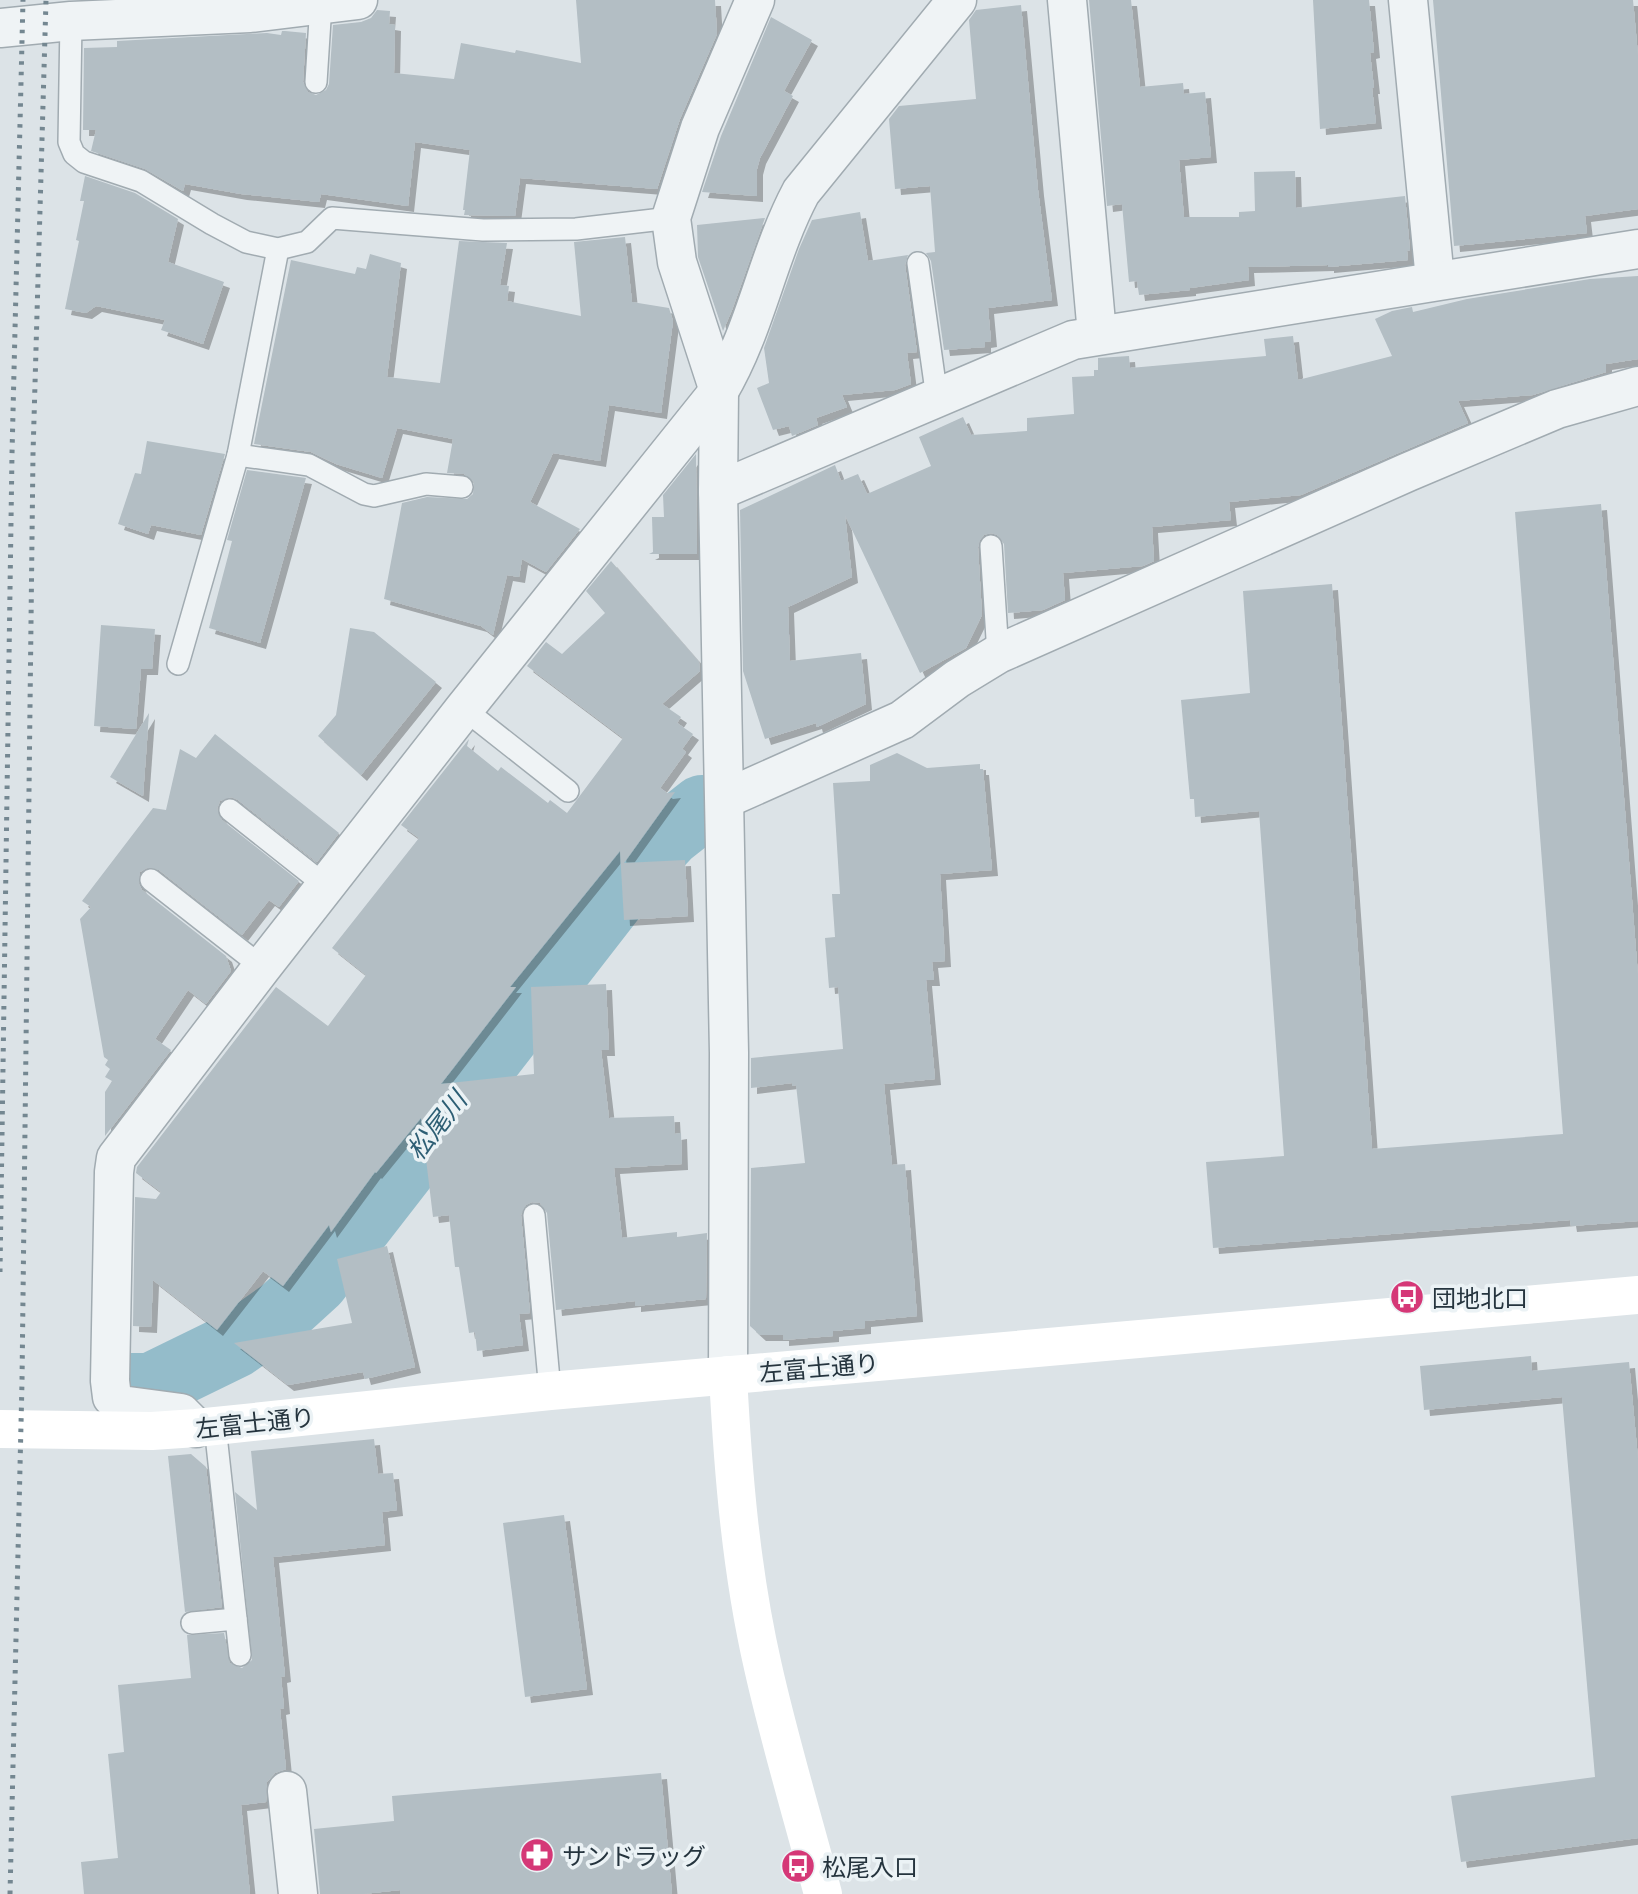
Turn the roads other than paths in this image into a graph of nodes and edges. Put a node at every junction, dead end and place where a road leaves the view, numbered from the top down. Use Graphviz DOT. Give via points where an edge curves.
graph roads {
  1 [pos="755,0"];
  2 [pos="957,0"];
  3 [pos="1067,0"];
  4 [pos="1408,0"];
  5 [pos="340,2"];
  6 [pos="71,21"];
  7 [pos="0,28"];
  8 [pos="316,82"];
  9 [pos="670,218"];
  10 [pos="278,249"];
  11 [pos="1638,249"];
  12 [pos="918,262"];
  13 [pos="1435,280"];
  14 [pos="1097,334"];
  15 [pos="1638,386"];
  16 [pos="719,391"];
  17 [pos="937,398"];
  18 [pos="238,455"];
  19 [pos="462,488"];
  20 [pos="718,491"];
  21 [pos="990,546"];
  22 [pos="998,654"];
  23 [pos="178,664"];
  24 [pos="464,709"];
  25 [pos="568,791"];
  26 [pos="725,799"];
  27 [pos="230,810"];
  28 [pos="151,880"];
  29 [pos="326,886"];
  30 [pos="262,967"];
  31 [pos="534,1215"];
  32 [pos="1638,1295"];
  33 [pos="727,1375"];
  34 [pos="550,1391"];
  35 [pos="205,1427"];
  36 [pos="0,1429"];
  37 [pos="236,1619"];
  38 [pos="192,1623"];
  39 [pos="240,1655"];
  40 [pos="287,1791"];
  41 [pos="298,1894"];
  42 [pos="823,1894"];
  1 -- 9 [label="street" via="700,128"];
  2 -- 16 [label="street" via="801,192 734,365"];
  3 -- 14 [label="street"];
  4 -- 13 [label="street"];
  5 -- 6 [label="street" via="250,13"];
  5 -- 8 [label="lane"];
  6 -- 7 [label="street"];
  6 -- 10 [label="lane" via="69,142 74,154 84,162 141,181 246,242"];
  9 -- 10 [label="lane" via="576,229 483,230 332,218 307,242"];
  9 -- 16 [label="street" via="677,262"];
  10 -- 18 [label="lane"];
  11 -- 13 [label="street"];
  12 -- 17 [label="lane"];
  13 -- 14 [label="street"];
  14 -- 17 [label="street"];
  15 -- 22 [label="street" via="1545,415 1408,472"];
  16 -- 20 [label="street"];
  16 -- 24 [label="street"];
  17 -- 20 [label="street"];
  18 -- 19 [label="lane" via="309,464 374,496 426,484"];
  18 -- 23 [label="lane"];
  20 -- 26 [label="street"];
  21 -- 22 [label="lane"];
  22 -- 26 [label="street" via="902,720"];
  24 -- 25 [label="lane"];
  24 -- 29 [label="street"];
  26 -- 33 [label="street"];
  27 -- 29 [label="lane"];
  28 -- 30 [label="lane"];
  29 -- 30 [label="street"];
  30 -- 35 [label="street" via="116,1158 114,1172 112,1397 121,1405 181,1413"];
  31 -- 34 [label="lane"];
  32 -- 33 [label="street, 左富士通り"];
  33 -- 34 [label="street, 左富士通り"];
  33 -- 42 [label="street" via="733,1471 763,1667"];
  34 -- 35 [label="street, 左富士通り"];
  35 -- 36 [label="street, 左富士通り"];
  35 -- 37 [label="lane"];
  37 -- 38 [label="lane"];
  37 -- 39 [label="lane"];
  40 -- 41 [label="street"];
}
